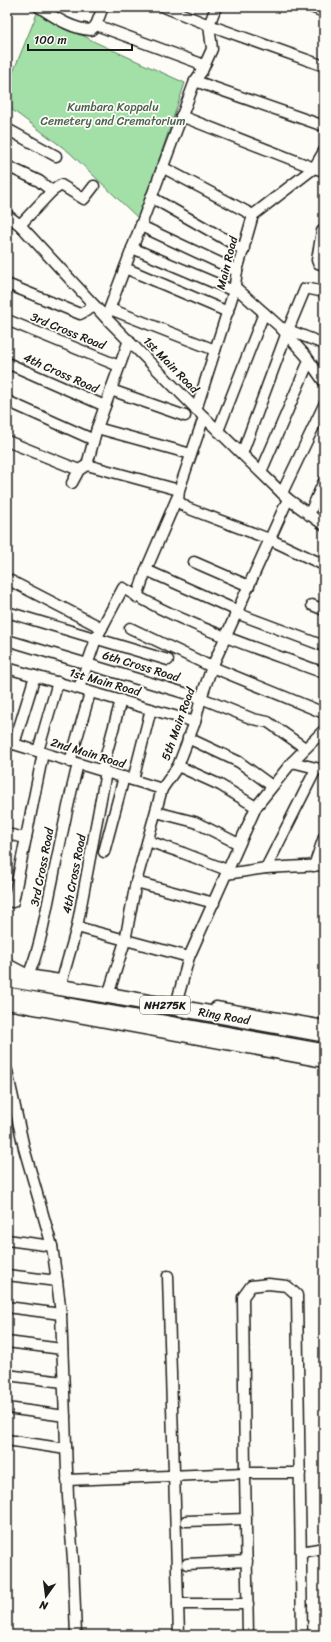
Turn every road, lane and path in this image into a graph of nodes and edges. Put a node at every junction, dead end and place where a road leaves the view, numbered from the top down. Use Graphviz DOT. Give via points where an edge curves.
graph roads {
  1 [pos="39,7"];
  2 [pos="103,7"];
  3 [pos="164,7"];
  4 [pos="216,7"];
  5 [pos="311,7"];
  6 [pos="324,12"];
  7 [pos="96,25"];
  8 [pos="209,25"];
  9 [pos="324,66"];
  10 [pos="202,71"];
  11 [pos="195,81"];
  12 [pos="181,116"];
  13 [pos="324,126"];
  14 [pos="7,129"];
  15 [pos="324,151"];
  16 [pos="56,156"];
  17 [pos="7,166"];
  18 [pos="162,167"];
  19 [pos="314,168"];
  20 [pos="324,171"];
  21 [pos="94,186"];
  22 [pos="52,191"];
  23 [pos="151,197"];
  24 [pos="7,215"];
  25 [pos="253,215"];
  26 [pos="20,225"];
  27 [pos="141,226"];
  28 [pos="322,231"];
  29 [pos="132,248"];
  30 [pos="244,250"];
  31 [pos="324,265"];
  32 [pos="125,268"];
  33 [pos="238,271"];
  34 [pos="7,284"];
  35 [pos="234,289"];
  36 [pos="324,292"];
  37 [pos="96,306"];
  38 [pos="228,312"];
  39 [pos="108,313"];
  40 [pos="264,313"];
  41 [pos="7,320"];
  42 [pos="284,330"];
  43 [pos="129,340"];
  44 [pos="324,344"];
  45 [pos="215,350"];
  46 [pos="310,360"];
  47 [pos="7,363"];
  48 [pos="120,366"];
  49 [pos="324,382"];
  50 [pos="111,390"];
  51 [pos="7,401"];
  52 [pos="324,405"];
  53 [pos="105,406"];
  54 [pos="196,410"];
  55 [pos="185,416"];
  56 [pos="204,417"];
  57 [pos="97,428"];
  58 [pos="218,431"];
  59 [pos="94,440"];
  60 [pos="7,442"];
  61 [pos="191,454"];
  62 [pos="242,454"];
  63 [pos="83,467"];
  64 [pos="261,472"];
  65 [pos="324,481"];
  66 [pos="72,483"];
  67 [pos="178,494"];
  68 [pos="285,496"];
  69 [pos="309,515"];
  70 [pos="324,526"];
  71 [pos="269,539"];
  72 [pos="194,562"];
  73 [pos="324,565"];
  74 [pos="146,570"];
  75 [pos="7,579"];
  76 [pos="249,586"];
  77 [pos="137,597"];
  78 [pos="312,605"];
  79 [pos="324,610"];
  80 [pos="7,612"];
  81 [pos="237,612"];
  82 [pos="102,628"];
  83 [pos="130,628"];
  84 [pos="226,637"];
  85 [pos="96,639"];
  86 [pos="7,640"];
  87 [pos="324,646"];
  88 [pos="168,660"];
  89 [pos="87,664"];
  90 [pos="212,667"];
  91 [pos="7,669"];
  92 [pos="324,673"];
  93 [pos="35,676"];
  94 [pos="58,682"];
  95 [pos="79,688"];
  96 [pos="90,693"];
  97 [pos="201,698"];
  98 [pos="121,700"];
  99 [pos="151,709"];
  100 [pos="324,713"];
  101 [pos="195,722"];
  102 [pos="322,736"];
  103 [pos="188,738"];
  104 [pos="11,743"];
  105 [pos="304,748"];
  106 [pos="40,752"];
  107 [pos="292,762"];
  108 [pos="74,763"];
  109 [pos="178,766"];
  110 [pos="320,770"];
  111 [pos="104,771"];
  112 [pos="129,779"];
  113 [pos="272,786"];
  114 [pos="162,789"];
  115 [pos="256,807"];
  116 [pos="156,812"];
  117 [pos="7,834"];
  118 [pos="324,837"];
  119 [pos="26,838"];
  120 [pos="148,841"];
  121 [pos="239,844"];
  122 [pos="104,852"];
  123 [pos="319,865"];
  124 [pos="266,868"];
  125 [pos="227,872"];
  126 [pos="136,882"];
  127 [pos="7,901"];
  128 [pos="214,903"];
  129 [pos="77,927"];
  130 [pos="125,941"];
  131 [pos="189,957"];
  132 [pos="7,964"];
  133 [pos="28,975"];
  134 [pos="7,977"];
  135 [pos="62,980"];
  136 [pos="110,989"];
  137 [pos="7,995"];
  138 [pos="177,1001"];
  139 [pos="7,1004"];
  140 [pos="324,1026"];
  141 [pos="324,1034"];
  142 [pos="324,1052"];
  143 [pos="324,1062"];
  144 [pos="7,1071"];
  145 [pos="7,1240"];
  146 [pos="52,1246"];
  147 [pos="7,1275"];
  148 [pos="168,1276"];
  149 [pos="57,1280"];
  150 [pos="7,1307"];
  151 [pos="61,1314"];
  152 [pos="7,1342"];
  153 [pos="62,1349"];
  154 [pos="7,1375"];
  155 [pos="63,1382"];
  156 [pos="7,1408"];
  157 [pos="65,1416"];
  158 [pos="7,1440"];
  159 [pos="66,1449"];
  160 [pos="245,1473"];
  161 [pos="300,1473"];
  162 [pos="173,1477"];
  163 [pos="67,1480"];
  164 [pos="246,1519"];
  165 [pos="186,1521"];
  166 [pos="324,1548"];
  167 [pos="301,1552"];
  168 [pos="247,1561"];
  169 [pos="187,1564"];
  170 [pos="178,1604"];
  171 [pos="248,1604"];
  172 [pos="76,1635"];
  173 [pos="179,1635"];
  174 [pos="248,1635"];
  175 [pos="302,1635"];
  1 -- 7 [label="street" via="81,29 91,30"];
  2 -- 7 [label="street"];
  3 -- 8 [label="street"];
  4 -- 8 [label="street"];
  5 -- 6 [label="street"];
  7 -- 10 [label="street" via="198,63"];
  8 -- 9 [label="street"];
  8 -- 10 [label="street" via="212,50"];
  10 -- 11 [label="street"];
  11 -- 12 [label="street"];
  11 -- 13 [label="street"];
  12 -- 18 [label="street"];
  12 -- 19 [label="street"];
  14 -- 16 [label="street"];
  15 -- 19 [label="street"];
  17 -- 22 [label="street" via="39,181"];
  18 -- 23 [label="street"];
  18 -- 25 [label="street"];
  19 -- 20 [label="street"];
  19 -- 25 [label="street"];
  21 -- 22 [label="street" via="84,200 61,185"];
  22 -- 26 [label="street"];
  23 -- 27 [label="street"];
  23 -- 30 [label="street"];
  24 -- 26 [label="street, 1st Main Road"];
  25 -- 30 [label="street, Main Road"];
  26 -- 37 [label="street, 1st Main Road"];
  27 -- 29 [label="street"];
  27 -- 33 [label="street"];
  28 -- 31 [label="street" via="316,260"];
  29 -- 32 [label="street"];
  29 -- 35 [label="street"];
  30 -- 33 [label="street, Main Road"];
  32 -- 38 [label="street"];
  32 -- 39 [label="street"];
  33 -- 35 [label="street, Main Road"];
  34 -- 37 [label="street" via="80,314"];
  35 -- 38 [label="street, Main Road"];
  35 -- 40 [label="street"];
  36 -- 42 [label="street" via="305,289"];
  37 -- 39 [label="street, 1st Main Road"];
  38 -- 45 [label="street, Main Road"];
  39 -- 43 [label="street, 1st Main Road"];
  39 -- 45 [label="street"];
  40 -- 42 [label="street"];
  40 -- 58 [label="street"];
  41 -- 48 [label="street, 3rd Cross Road"];
  42 -- 44 [label="street"];
  42 -- 46 [label="street"];
  42 -- 62 [label="street"];
  43 -- 48 [label="street"];
  43 -- 54 [label="street, 1st Main Road"];
  45 -- 54 [label="street, Main Road"];
  46 -- 49 [label="street"];
  46 -- 64 [label="street"];
  47 -- 53 [label="street, 4th Cross Road"];
  48 -- 50 [label="street"];
  50 -- 53 [label="street"];
  50 -- 55 [label="street"];
  51 -- 59 [label="street"];
  52 -- 68 [label="street, 5th Main Road"];
  53 -- 57 [label="street"];
  54 -- 56 [label="street, 1st Main Road"];
  56 -- 58 [label="street, 1st Main Road"];
  56 -- 61 [label="street"];
  57 -- 59 [label="street"];
  57 -- 61 [label="street"];
  58 -- 62 [label="street, 1st Main Road"];
  59 -- 63 [label="street"];
  60 -- 63 [label="street"];
  61 -- 67 [label="street"];
  62 -- 64 [label="street, 1st Main Road"];
  63 -- 66 [label="street"];
  63 -- 67 [label="street"];
  64 -- 68 [label="street, 1st Main Road"];
  65 -- 69 [label="street"];
  67 -- 71 [label="street" via="178,502 187,508"];
  67 -- 74 [label="street"];
  68 -- 69 [label="street, 1st Main Road"];
  68 -- 71 [label="street, 5th Main Road"];
  69 -- 70 [label="street, 1st Main Road"];
  71 -- 73 [label="street"];
  71 -- 76 [label="street, 5th Main Road"];
  72 -- 76 [label="street"];
  74 -- 77 [label="street"];
  74 -- 81 [label="street"];
  75 -- 82 [label="street"];
  76 -- 81 [label="street, 5th Main Road"];
  77 -- 82 [label="street" via="123,588"];
  77 -- 84 [label="street"];
  78 -- 79 [label="street"];
  80 -- 85 [label="street"];
  81 -- 84 [label="street, 5th Main Road"];
  81 -- 87 [label="street"];
  82 -- 85 [label="street"];
  83 -- 90 [label="street"];
  84 -- 90 [label="street, 5th Main Road"];
  84 -- 92 [label="street"];
  85 -- 88 [label="street"];
  85 -- 89 [label="street"];
  86 -- 89 [label="street, 6th Cross Road"];
  89 -- 95 [label="street"];
  89 -- 97 [label="street, 6th Cross Road"];
  90 -- 97 [label="street, 5th Main Road"];
  90 -- 100 [label="street"];
  91 -- 93 [label="street, 1st Main Road"];
  93 -- 94 [label="street, 1st Main Road"];
  93 -- 104 [label="street"];
  94 -- 95 [label="street, 1st Main Road"];
  94 -- 106 [label="street"];
  95 -- 96 [label="street, 1st Main Road"];
  96 -- 98 [label="street, 1st Main Road"];
  96 -- 108 [label="street, 3rd Cross Road"];
  97 -- 101 [label="street, 5th Main Road"];
  97 -- 105 [label="street, 6th Cross Road" via="253,719 268,722"];
  98 -- 99 [label="street, 1st Main Road"];
  98 -- 111 [label="street, 4th Cross Road"];
  99 -- 101 [label="street, 1st Main Road"];
  99 -- 112 [label="street"];
  101 -- 103 [label="street, 5th Main Road"];
  102 -- 105 [label="street"];
  103 -- 109 [label="street, 5th Main Road"];
  103 -- 113 [label="street" via="239,762"];
  104 -- 106 [label="street, 2nd Main Road"];
  105 -- 107 [label="street"];
  106 -- 108 [label="street, 2nd Main Road"];
  106 -- 119 [label="street"];
  107 -- 110 [label="street"];
  107 -- 113 [label="street"];
  108 -- 111 [label="street, 2nd Main Road"];
  108 -- 133 [label="street, 3rd Cross Road" via="45,915"];
  109 -- 114 [label="street, 5th Main Road"];
  109 -- 115 [label="street" via="220,785"];
  110 -- 124 [label="street"];
  111 -- 112 [label="street, 2nd Main Road"];
  111 -- 129 [label="street, 4th Cross Road"];
  112 -- 114 [label="street, 2nd Main Road"];
  112 -- 122 [label="street"];
  113 -- 115 [label="street"];
  114 -- 116 [label="street, 5th Main Road"];
  115 -- 121 [label="street"];
  116 -- 120 [label="street, 5th Main Road"];
  116 -- 121 [label="street" via="195,822"];
  117 -- 119 [label="street"];
  118 -- 123 [label="street"];
  119 -- 127 [label="street" via="13,902"];
  120 -- 125 [label="street"];
  120 -- 126 [label="street, 5th Main Road"];
  121 -- 125 [label="street"];
  123 -- 124 [label="street"];
  124 -- 125 [label="street"];
  125 -- 128 [label="street"];
  126 -- 128 [label="street"];
  126 -- 130 [label="street, 5th Main Road"];
  128 -- 131 [label="street"];
  129 -- 130 [label="street"];
  129 -- 135 [label="street, 4th Cross Road"];
  130 -- 131 [label="street"];
  130 -- 136 [label="street, 5th Main Road"];
  131 -- 138 [label="street"];
  132 -- 133 [label="street"];
  133 -- 135 [label="street"];
  134 -- 141 [label="highway, Ring Road / NH275K"];
  135 -- 136 [label="street"];
  136 -- 138 [label="street"];
  137 -- 142 [label="highway, Ring Road / NH275K"];
  138 -- 140 [label="street"];
  139 -- 143 [label="street"];
  144 -- 146 [label="street" via="24,1148"];
  145 -- 146 [label="street"];
  146 -- 149 [label="street"];
  147 -- 149 [label="street"];
  148 -- 162 [label="street"];
  149 -- 151 [label="street"];
  150 -- 151 [label="street"];
  151 -- 153 [label="street"];
  152 -- 153 [label="street"];
  153 -- 155 [label="street"];
  154 -- 155 [label="street"];
  155 -- 157 [label="street"];
  156 -- 157 [label="street"];
  157 -- 159 [label="street"];
  158 -- 159 [label="street"];
  159 -- 163 [label="street"];
  160 -- 161 [label="street"];
  160 -- 161 [label="street" via="243,1297 251,1286 268,1284 287,1286 297,1295"];
  160 -- 162 [label="street"];
  160 -- 164 [label="street"];
  161 -- 167 [label="street"];
  162 -- 163 [label="street"];
  162 -- 170 [label="street"];
  163 -- 172 [label="street"];
  164 -- 165 [label="street"];
  164 -- 168 [label="street"];
  166 -- 167 [label="street"];
  167 -- 175 [label="street"];
  168 -- 169 [label="street"];
  168 -- 171 [label="street"];
  170 -- 171 [label="street"];
  170 -- 173 [label="street"];
  171 -- 174 [label="street"];
}
